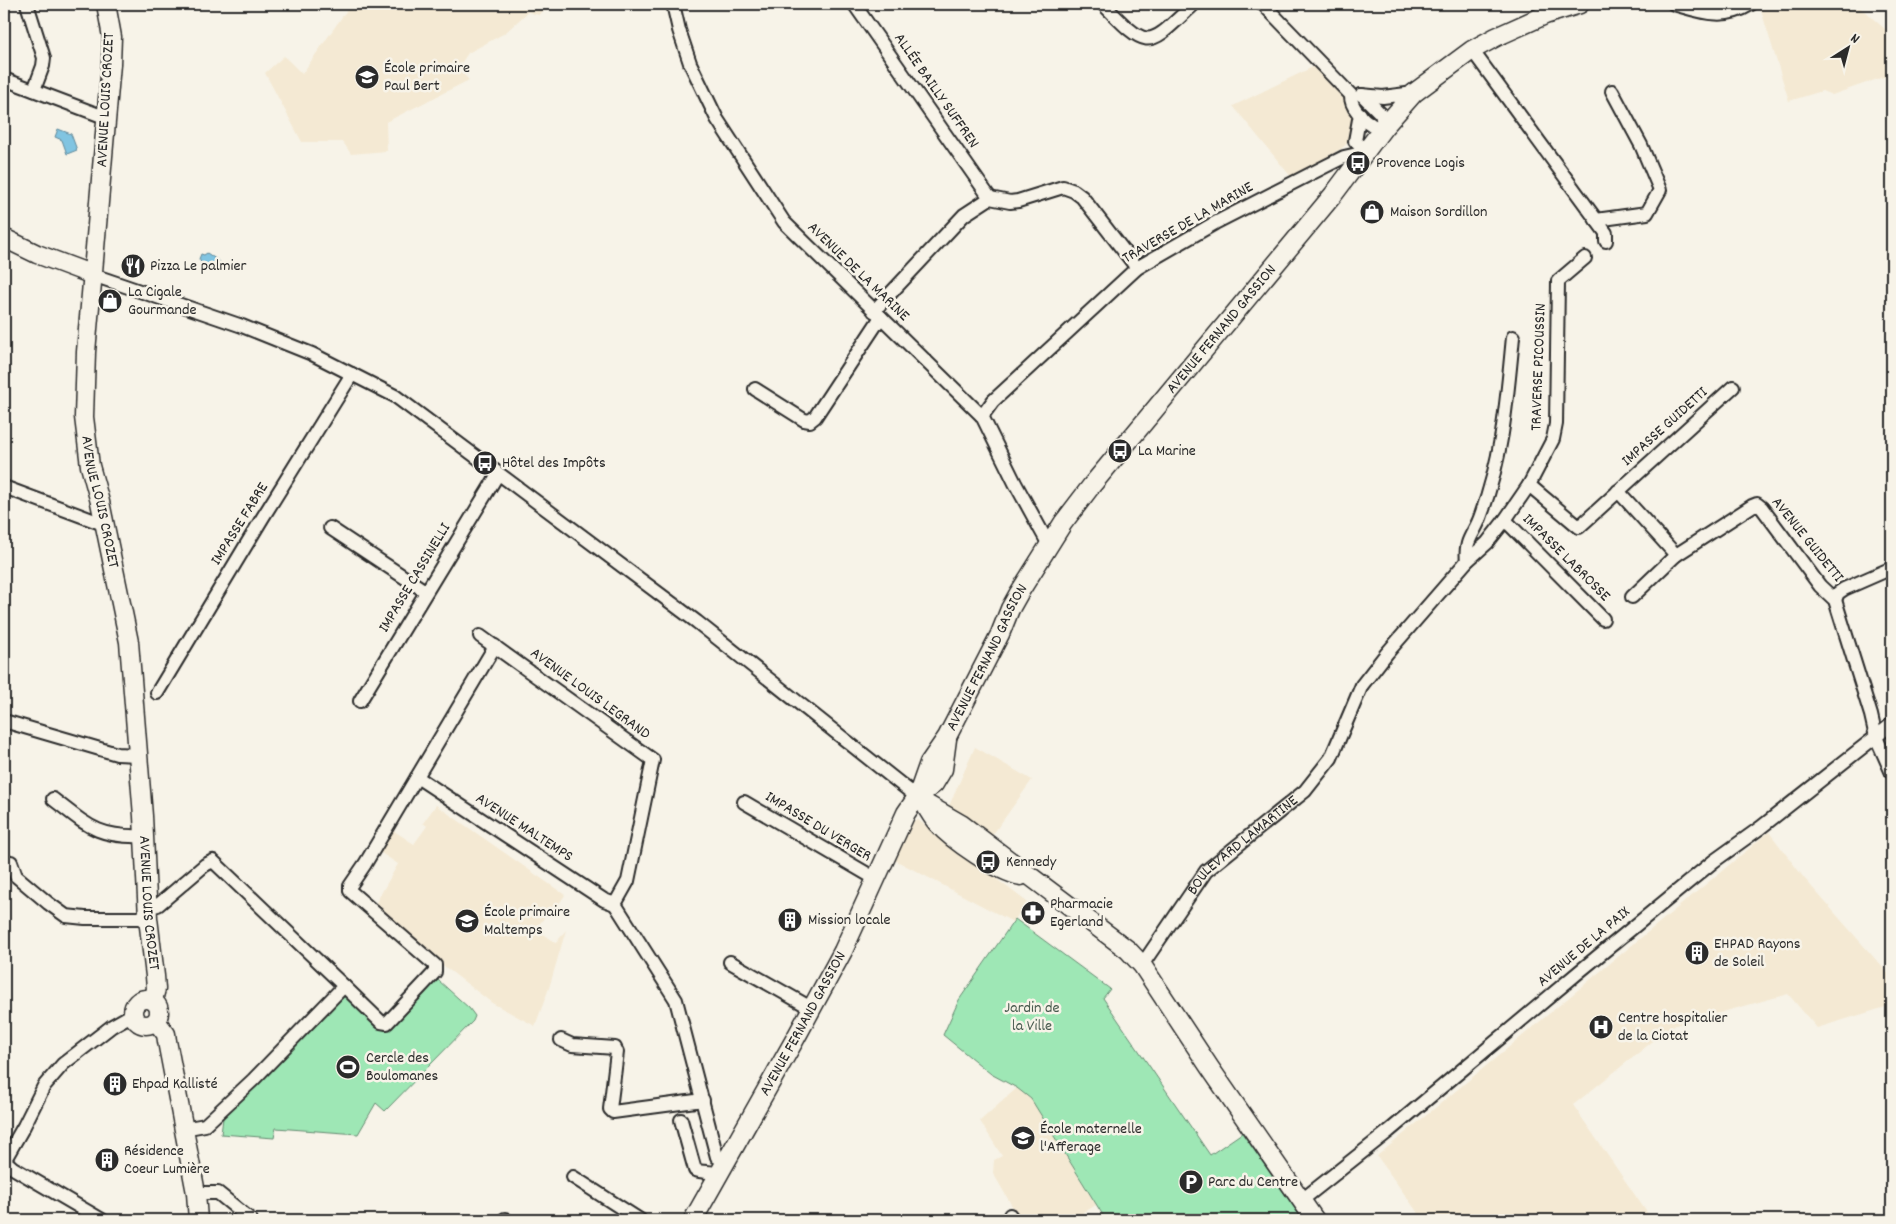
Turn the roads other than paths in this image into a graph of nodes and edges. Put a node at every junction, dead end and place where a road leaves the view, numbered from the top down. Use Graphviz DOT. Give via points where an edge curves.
graph roads {
  1 [pos="27,4"];
  2 [pos="106,4"];
  3 [pos="673,4"];
  4 [pos="854,4"];
  5 [pos="1103,4"];
  6 [pos="1194,4"];
  7 [pos="1263,4"];
  8 [pos="1580,4"];
  9 [pos="1674,4"];
  10 [pos="1751,4"];
  11 [pos="1472,50"];
  12 [pos="4,79"];
  13 [pos="34,90"];
  14 [pos="1612,92"];
  15 [pos="1414,93"];
  16 [pos="1356,95"];
  17 [pos="1360,114"];
  18 [pos="107,118"];
  19 [pos="1384,127"];
  20 [pos="1366,152"];
  21 [pos="990,198"];
  22 [pos="1596,220"];
  23 [pos="4,238"];
  24 [pos="1606,241"];
  25 [pos="1586,258"];
  26 [pos="1137,268"];
  27 [pos="93,276"];
  28 [pos="877,314"];
  29 [pos="1513,337"];
  30 [pos="352,374"];
  31 [pos="1733,387"];
  32 [pos="754,389"];
  33 [pos="982,416"];
  34 [pos="498,474"];
  35 [pos="1529,485"];
  36 [pos="4,486"];
  37 [pos="1618,491"];
  38 [pos="1505,520"];
  39 [pos="103,524"];
  40 [pos="330,528"];
  41 [pos="1049,545"];
  42 [pos="1676,555"];
  43 [pos="1467,561"];
  44 [pos="1892,568"];
  45 [pos="425,591"];
  46 [pos="1632,597"];
  47 [pos="1835,600"];
  48 [pos="1604,619"];
  49 [pos="480,636"];
  50 [pos="495,646"];
  51 [pos="157,693"];
  52 [pos="360,701"];
  53 [pos="4,721"];
  54 [pos="1892,724"];
  55 [pos="1876,737"];
  56 [pos="138,755"];
  57 [pos="1892,773"];
  58 [pos="417,776"];
  59 [pos="53,799"];
  60 [pos="920,800"];
  61 [pos="744,802"];
  62 [pos="144,836"];
  63 [pos="11,862"];
  64 [pos="876,879"];
  65 [pos="614,904"];
  66 [pos="148,912"];
  67 [pos="730,962"];
  68 [pos="1142,965"];
  69 [pos="344,986"];
  70 [pos="153,1000"];
  71 [pos="811,1008"];
  72 [pos="133,1014"];
  73 [pos="156,1022"];
  74 [pos="561,1040"];
  75 [pos="703,1100"];
  76 [pos="681,1120"];
  77 [pos="183,1128"];
  78 [pos="4,1161"];
  79 [pos="722,1168"];
  80 [pos="573,1177"];
  81 [pos="196,1193"];
  82 [pos="1302,1200"];
  83 [pos="102,1220"];
  84 [pos="198,1220"];
  85 [pos="251,1220"];
  86 [pos="640,1220"];
  87 [pos="693,1220"];
  88 [pos="1315,1220"];
  1 -- 13 [label="street" via="44,58"];
  2 -- 18 [label="street, AVENUE LOUIS CROZET" via="112,37"];
  3 -- 28 [label="street, AVENUE DE LA MARINE" via="690,63 730,141 784,222"];
  4 -- 21 [label="street, ALLÉE BAILLY SUFFREN"];
  5 -- 6 [label="street" via="1130,32 1147,39 1166,30"];
  7 -- 16 [label="street"];
  8 -- 11 [label="street, AVENUE FERNAND GASSION" via="1537,18"];
  9 -- 10 [label="street" via="1724,15"];
  11 -- 15 [label="street, AVENUE FERNAND GASSION"];
  11 -- 22 [label="street"];
  12 -- 13 [label="street"];
  13 -- 18 [label="street"];
  14 -- 22 [label="street" via="1660,190 1647,212"];
  15 -- 16 [label="street" via="1383,97"];
  15 -- 19 [label="street, AVENUE FERNAND GASSION"];
  16 -- 17 [label="street" via="1350,100"];
  16 -- 19 [label="street" via="1381,114"];
  17 -- 19 [label="street" via="1373,126"];
  17 -- 20 [label="street" via="1355,141"];
  18 -- 27 [label="street, AVENUE LOUIS CROZET"];
  19 -- 20 [label="street, AVENUE FERNAND GASSION"];
  20 -- 26 [label="street, TRAVERSE DE LA MARINE" via="1344,157 1326,166 1214,223"];
  20 -- 41 [label="street, AVENUE FERNAND GASSION" via="1092,485"];
  21 -- 26 [label="street" via="1010,202 1063,187 1074,191"];
  21 -- 28 [label="street" via="964,215"];
  22 -- 24 [label="street" via="1606,233"];
  23 -- 27 [label="street"];
  25 -- 35 [label="street, TRAVERSE PICOUSSIN" via="1558,281 1556,424 1553,439"];
  26 -- 33 [label="street, TRAVERSE DE LA MARINE" via="993,402"];
  27 -- 30 [label="street" via="242,326"];
  27 -- 39 [label="street, AVENUE LOUIS CROZET" via="84,417 90,466"];
  28 -- 32 [label="street" via="810,421"];
  28 -- 33 [label="street, AVENUE DE LA MARINE"];
  29 -- 43 [label="street" via="1499,455 1481,516 1465,548"];
  30 -- 34 [label="street" via="395,396"];
  30 -- 51 [label="street, IMPASSE FABRE"];
  31 -- 37 [label="street, IMPASSE GUIDETTI"];
  33 -- 41 [label="street, AVENUE DE LA MARINE"];
  34 -- 45 [label="street, IMPASSE CASSINELLI"];
  34 -- 60 [label="street" via="697,622"];
  35 -- 37 [label="street" via="1578,528"];
  35 -- 38 [label="street, BOULEVARD LAMARTINE"];
  36 -- 39 [label="street"];
  37 -- 42 [label="street"];
  38 -- 43 [label="street, BOULEVARD LAMARTINE"];
  38 -- 48 [label="street, IMPASSE LABROSSE"];
  39 -- 56 [label="street, AVENUE LOUIS CROZET" via="128,642"];
  40 -- 45 [label="street"];
  41 -- 60 [label="street, AVENUE FERNAND GASSION" via="1010,609 947,737 929,763"];
  42 -- 46 [label="street, AVENUE GUIDETTI"];
  42 -- 47 [label="street, AVENUE GUIDETTI" via="1757,504 1820,586"];
  43 -- 68 [label="street, BOULEVARD LAMARTINE" via="1362,684 1330,758 1305,791 1206,871"];
  44 -- 47 [label="street" via="1844,589"];
  45 -- 52 [label="street, IMPASSE CASSINELLI"];
  47 -- 55 [label="street"];
  49 -- 50 [label="street, AVENUE LOUIS LEGRAND"];
  50 -- 58 [label="street"];
  50 -- 65 [label="street, AVENUE LOUIS LEGRAND" via="654,760 628,881"];
  53 -- 56 [label="street" via="117,754"];
  54 -- 55 [label="street, AVENUE DE LA PAIX"];
  55 -- 57 [label="street"];
  55 -- 82 [label="street, AVENUE DE LA PAIX" via="1714,861 1390,1131"];
  56 -- 62 [label="street, AVENUE LOUIS CROZET"];
  58 -- 65 [label="street, AVENUE MALTEMPS"];
  58 -- 69 [label="street" via="350,886 350,891 436,968 387,1023 381,1022"];
  59 -- 62 [label="street" via="84,823 112,836"];
  60 -- 64 [label="street, AVENUE FERNAND GASSION" via="906,813"];
  60 -- 68 [label="street" via="955,820 1128,950"];
  61 -- 64 [label="street, IMPASSE DU VERGER"];
  62 -- 66 [label="street, AVENUE LOUIS CROZET"];
  63 -- 66 [label="street" via="16,876 66,916 85,918"];
  64 -- 71 [label="street, AVENUE FERNAND GASSION" via="843,951"];
  65 -- 75 [label="street" via="676,1000"];
  66 -- 69 [label="street" via="213,861"];
  66 -- 70 [label="street, AVENUE LOUIS CROZET" via="156,989"];
  67 -- 71 [label="street"];
  68 -- 82 [label="street"];
  69 -- 77 [label="street" via="204,1125"];
  70 -- 72 [label="street" via="141,999 133,1008"];
  70 -- 73 [label="street" via="160,1010"];
  71 -- 79 [label="street, AVENUE FERNAND GASSION"];
  72 -- 73 [label="street" via="135,1020 145,1026"];
  72 -- 78 [label="street" via="63,1064 44,1086"];
  73 -- 77 [label="street" via="166,1034"];
  74 -- 75 [label="street" via="572,1045 615,1048 610,1109 613,1112"];
  75 -- 79 [label="street"];
  76 -- 79 [label="street" via="695,1170 713,1172"];
  77 -- 81 [label="street"];
  78 -- 83 [label="street"];
  79 -- 87 [label="street, AVENUE FERNAND GASSION"];
  80 -- 86 [label="street"];
  81 -- 84 [label="street"];
  81 -- 85 [label="street" via="218,1193"];
  82 -- 88 [label="street"];
}
